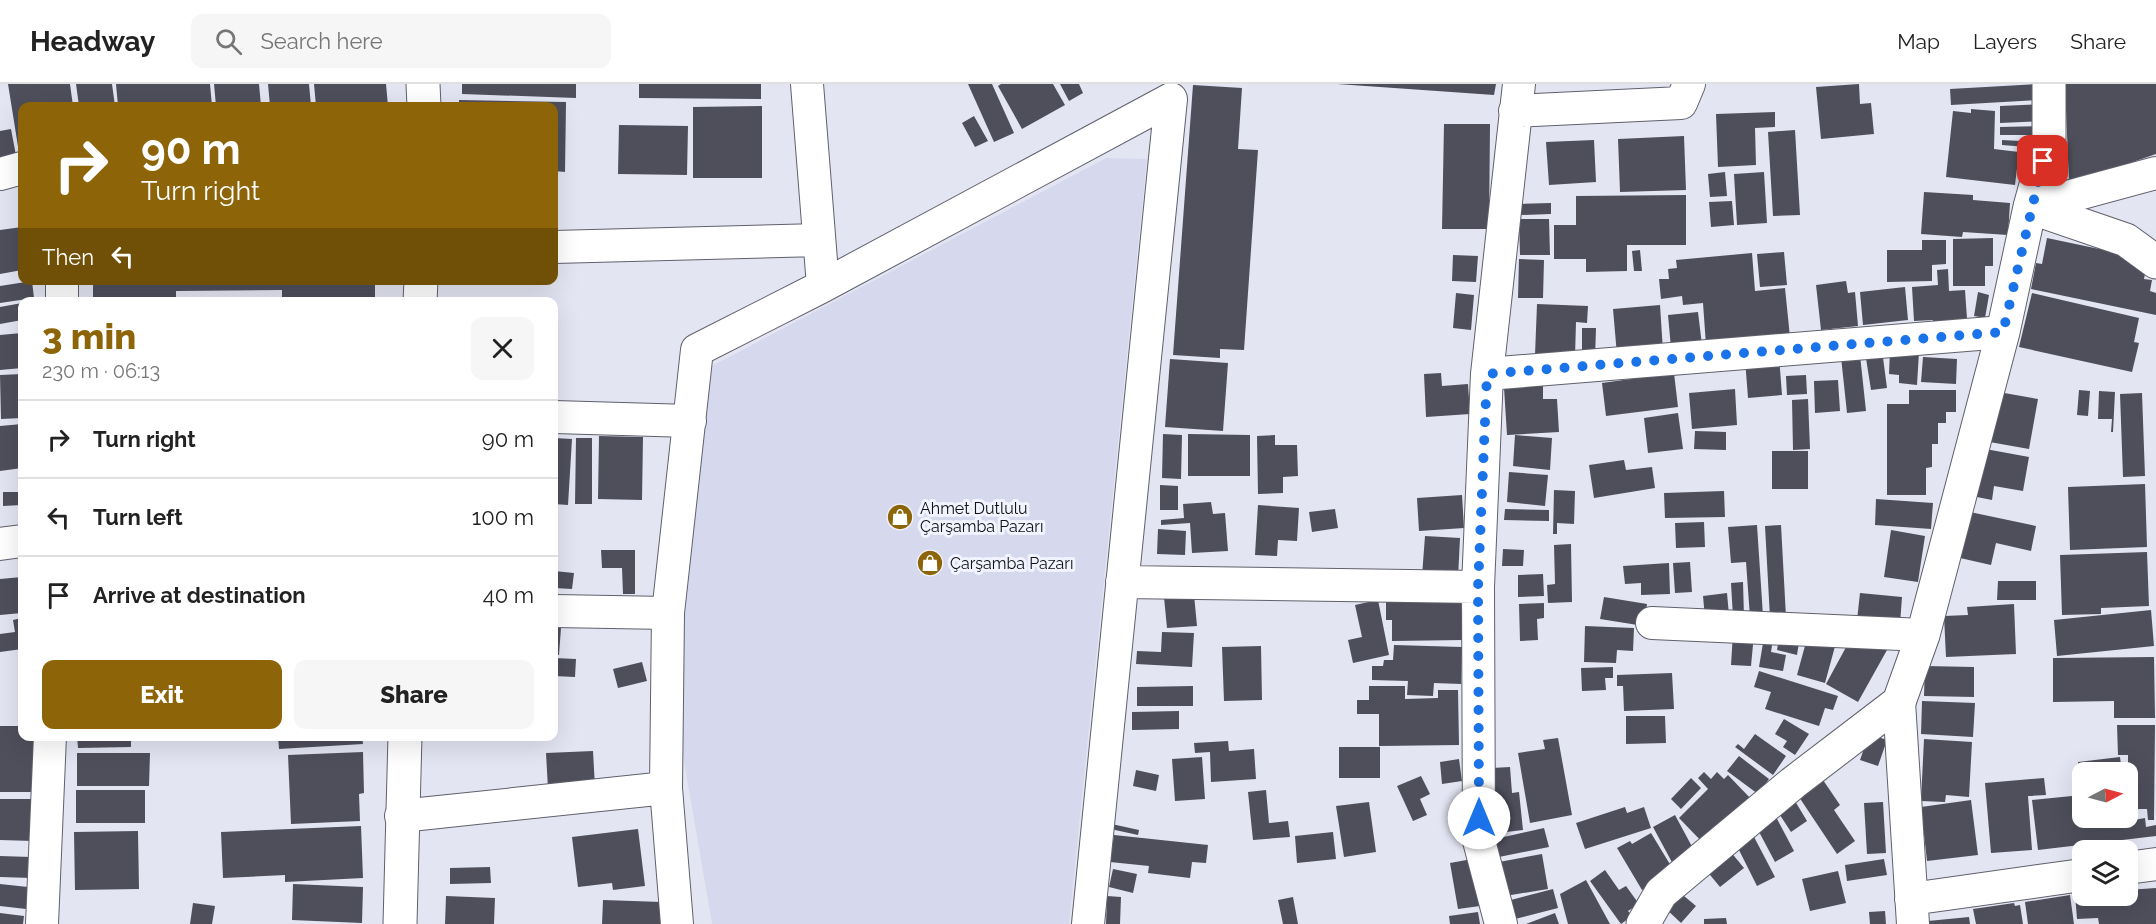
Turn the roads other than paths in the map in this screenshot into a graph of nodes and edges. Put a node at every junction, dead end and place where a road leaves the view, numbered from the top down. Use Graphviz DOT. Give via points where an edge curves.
graph roads {
  1 [pos="423,84"];
  2 [pos="807,84"];
  3 [pos="1689,84"];
  4 [pos="2049,84"];
  5 [pos="1171,91"];
  6 [pos="1517,97"];
  7 [pos="424,102"];
  8 [pos="18,169"];
  9 [pos="2156,173"];
  10 [pos="0,174"];
  11 [pos="2030,207"];
  12 [pos="819,240"];
  13 [pos="558,247"];
  14 [pos="2156,262"];
  15 [pos="823,286"];
  16 [pos="2003,332"];
  17 [pos="1487,374"];
  18 [pos="558,417"];
  19 [pos="690,421"];
  20 [pos="18,542"];
  21 [pos="0,544"];
  22 [pos="1122,582"];
  23 [pos="1478,587"];
  24 [pos="558,611"];
  25 [pos="668,613"];
  26 [pos="1652,623"];
  27 [pos="1923,634"];
  28 [pos="1899,702"];
  29 [pos="50,741"];
  30 [pos="405,741"];
  31 [pos="666,789"];
  32 [pos="401,816"];
  33 [pos="2156,864"];
  34 [pos="2138,866"];
  35 [pos="2072,877"];
  36 [pos="1912,912"];
  37 [pos="42,924"];
  38 [pos="400,924"];
  39 [pos="677,924"];
  40 [pos="1088,924"];
  41 [pos="1500,924"];
  42 [pos="1643,924"];
  1 -- 7 [label="street"];
  2 -- 12 [label="street"];
  3 -- 6 [label="street" via="1681,103"];
  4 -- 11 [label="street" via="2049,138"];
  5 -- 15 [label="street"];
  5 -- 22 [label="street"];
  6 -- 17 [label="street"];
  8 -- 10 [label="street"];
  9 -- 11 [label="street"];
  11 -- 14 [label="street" via="2126,240"];
  11 -- 16 [label="street"];
  12 -- 13 [label="street"];
  12 -- 15 [label="street"];
  15 -- 19 [label="street" via="697,350"];
  16 -- 17 [label="street"];
  16 -- 27 [label="street"];
  17 -- 23 [label="street"];
  18 -- 19 [label="street"];
  19 -- 25 [label="street"];
  20 -- 21 [label="street"];
  22 -- 23 [label="street"];
  22 -- 40 [label="street"];
  23 -- 41 [label="street" via="1479,841"];
  24 -- 25 [label="street"];
  25 -- 31 [label="street"];
  26 -- 27 [label="street"];
  27 -- 28 [label="street"];
  28 -- 36 [label="street"];
  28 -- 42 [label="street" via="1793,783 1661,893"];
  29 -- 37 [label="street"];
  30 -- 32 [label="street"];
  31 -- 32 [label="street"];
  31 -- 39 [label="street"];
  32 -- 38 [label="street"];
  33 -- 34 [label="street"];
  35 -- 36 [label="street"];
}
